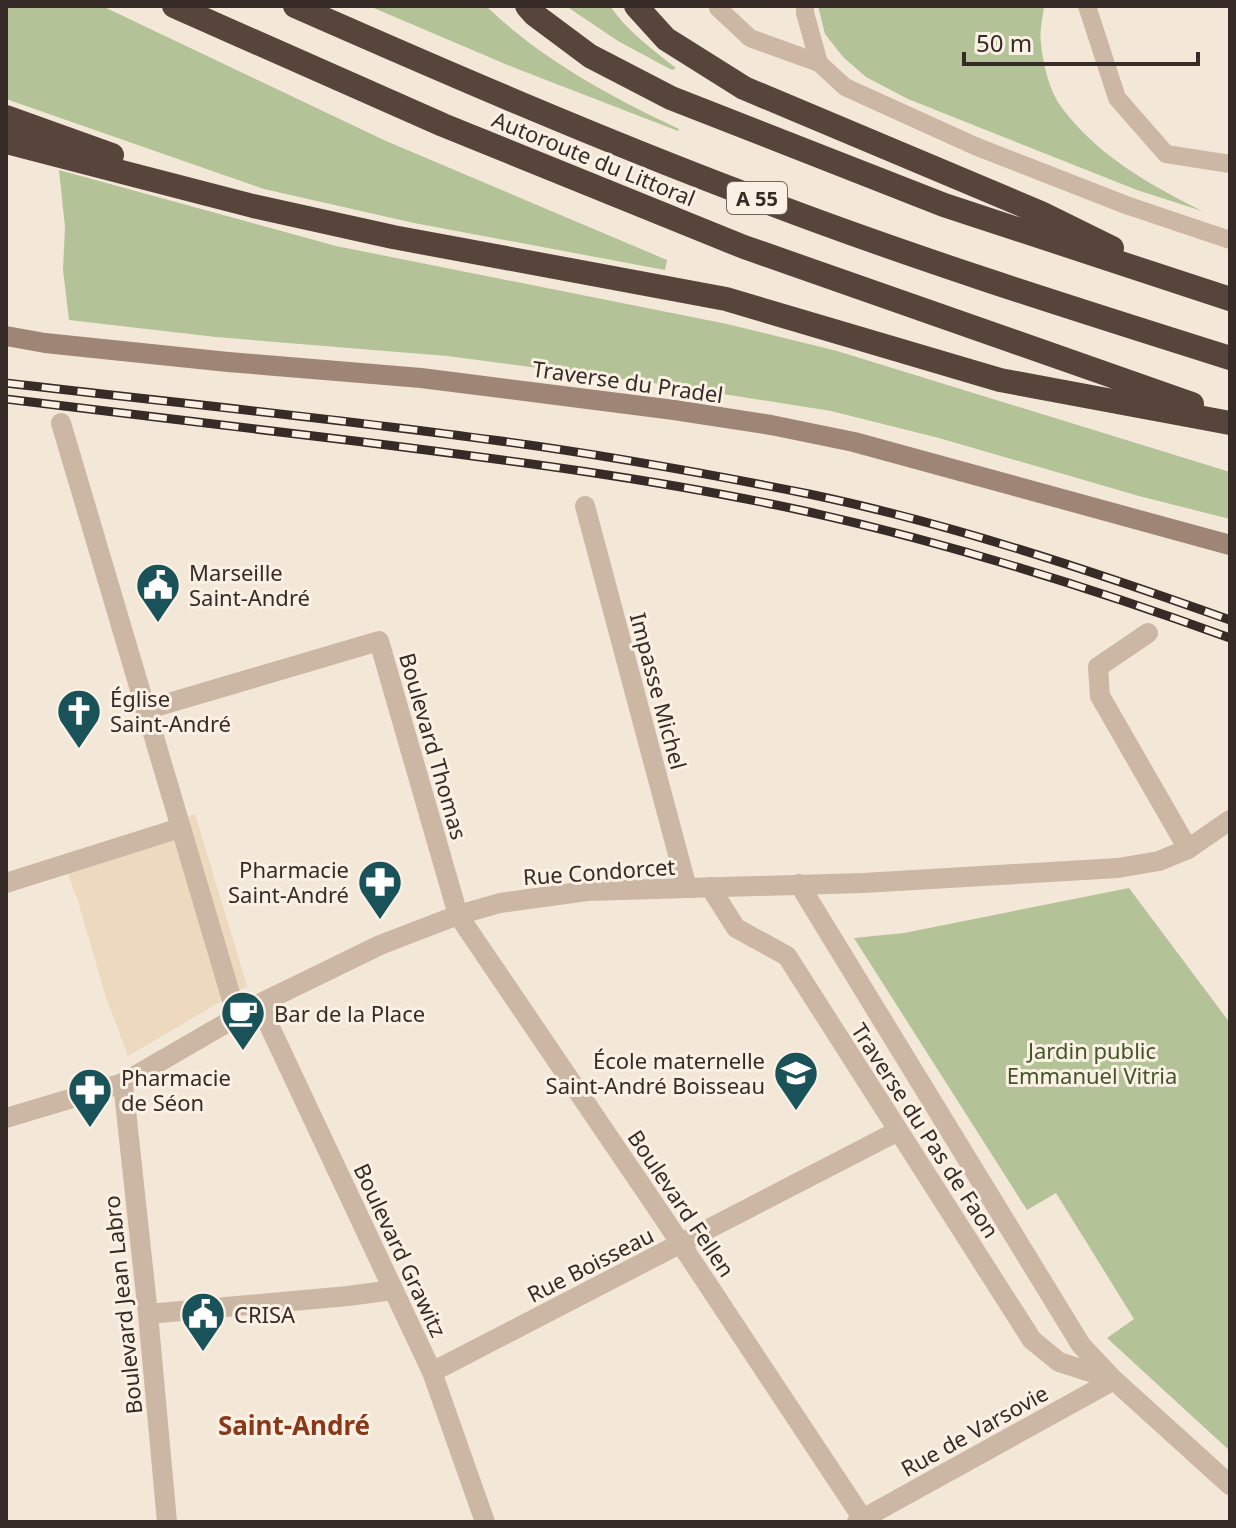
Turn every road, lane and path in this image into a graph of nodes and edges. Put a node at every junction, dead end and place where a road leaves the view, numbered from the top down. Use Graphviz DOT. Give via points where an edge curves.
graph roads {
  1 [pos="174,6"];
  2 [pos="295,6"];
  3 [pos="527,6"];
  4 [pos="636,6"];
  5 [pos="1087,6"];
  6 [pos="718,8"];
  7 [pos="803,8"];
  8 [pos="819,63"];
  9 [pos="6,117"];
  10 [pos="6,142"];
  11 [pos="1230,164"];
  12 [pos="253,206"];
  13 [pos="1230,240"];
  14 [pos="1187,286"];
  15 [pos="1230,299"];
  16 [pos="6,336"];
  17 [pos="1230,358"];
  18 [pos="1230,420"];
  19 [pos="61,423"];
  20 [pos="585,506"];
  21 [pos="1230,545"];
  22 [pos="1148,633"];
  23 [pos="145,710"];
  24 [pos="1230,820"];
  25 [pos="180,828"];
  26 [pos="1188,849"];
  27 [pos="6,883"];
  28 [pos="799,884"];
  29 [pos="710,887"];
  30 [pos="687,888"];
  31 [pos="458,915"];
  32 [pos="259,1004"];
  33 [pos="237,1017"];
  34 [pos="123,1083"];
  35 [pos="6,1118"];
  36 [pos="898,1131"];
  37 [pos="681,1244"];
  38 [pos="393,1290"];
  39 [pos="148,1314"];
  40 [pos="432,1372"];
  41 [pos="1114,1380"];
  42 [pos="1230,1485"];
  43 [pos="860,1521"];
  44 [pos="167,1522"];
  45 [pos="485,1522"];
  1 -- 18 [label="highway, Autoroute du Littoral / A 55" via="443,125 744,247"];
  2 -- 17 [label="highway, Autoroute du Littoral / A 55" via="748,195 992,283"];
  3 -- 14 [label="highway" via="590,56 671,98 944,205"];
  4 -- 14 [label="highway" via="666,39 744,88 1041,213"];
  5 -- 11 [label="lane" via="1117,98 1166,154"];
  6 -- 8 [label="lane" via="750,38"];
  7 -- 8 [label="lane"];
  8 -- 13 [label="lane" via="845,87 975,146"];
  9 -- 12 [label="highway"];
  10 -- 12 [label="highway"];
  12 -- 18 [label="highway" via="726,299 1000,380"];
  14 -- 15 [label="highway"];
  16 -- 21 [label="main road, Traverse du Pradel" via="421,378 771,425 854,442"];
  19 -- 23 [label="street"];
  20 -- 30 [label="street, Impasse Michel"];
  22 -- 26 [label="street" via="1098,667 1100,696"];
  23 -- 25 [label="street"];
  23 -- 31 [label="street, Boulevard Thomas" via="379,641"];
  24 -- 26 [label="street, Rue Condorcet"];
  25 -- 27 [label="street"];
  25 -- 33 [label="street"];
  26 -- 28 [label="street, Rue Condorcet" via="1118,868"];
  28 -- 29 [label="street, Rue Condorcet"];
  28 -- 41 [label="street, Traverse du Pas de Faon" via="1081,1345"];
  29 -- 30 [label="street, Rue Condorcet"];
  29 -- 36 [label="street, Traverse du Pas de Faon" via="736,928 787,956"];
  30 -- 31 [label="street, Rue Condorcet" via="587,891 500,903"];
  31 -- 32 [label="street, Rue Condorcet" via="380,945"];
  31 -- 37 [label="street, Boulevard Fellen"];
  32 -- 33 [label="street, Rue Condorcet"];
  32 -- 38 [label="street, Boulevard Grawitz"];
  33 -- 34 [label="street, Rue Condorcet"];
  34 -- 35 [label="street, Rue Condorcet"];
  34 -- 39 [label="street, Boulevard Jean Labro"];
  36 -- 37 [label="street, Rue Boisseau"];
  36 -- 41 [label="street, Traverse du Pas de Faon" via="1032,1340 1059,1362"];
  37 -- 40 [label="street, Rue Boisseau"];
  37 -- 43 [label="street, Boulevard Fellen"];
  38 -- 39 [label="street"];
  38 -- 40 [label="street, Boulevard Grawitz"];
  39 -- 44 [label="street, Boulevard Jean Labro"];
  40 -- 45 [label="street, Boulevard Grawitz"];
  41 -- 42 [label="street, Traverse du Pas de Faon"];
  41 -- 43 [label="street, Rue de Varsovie"];
}
